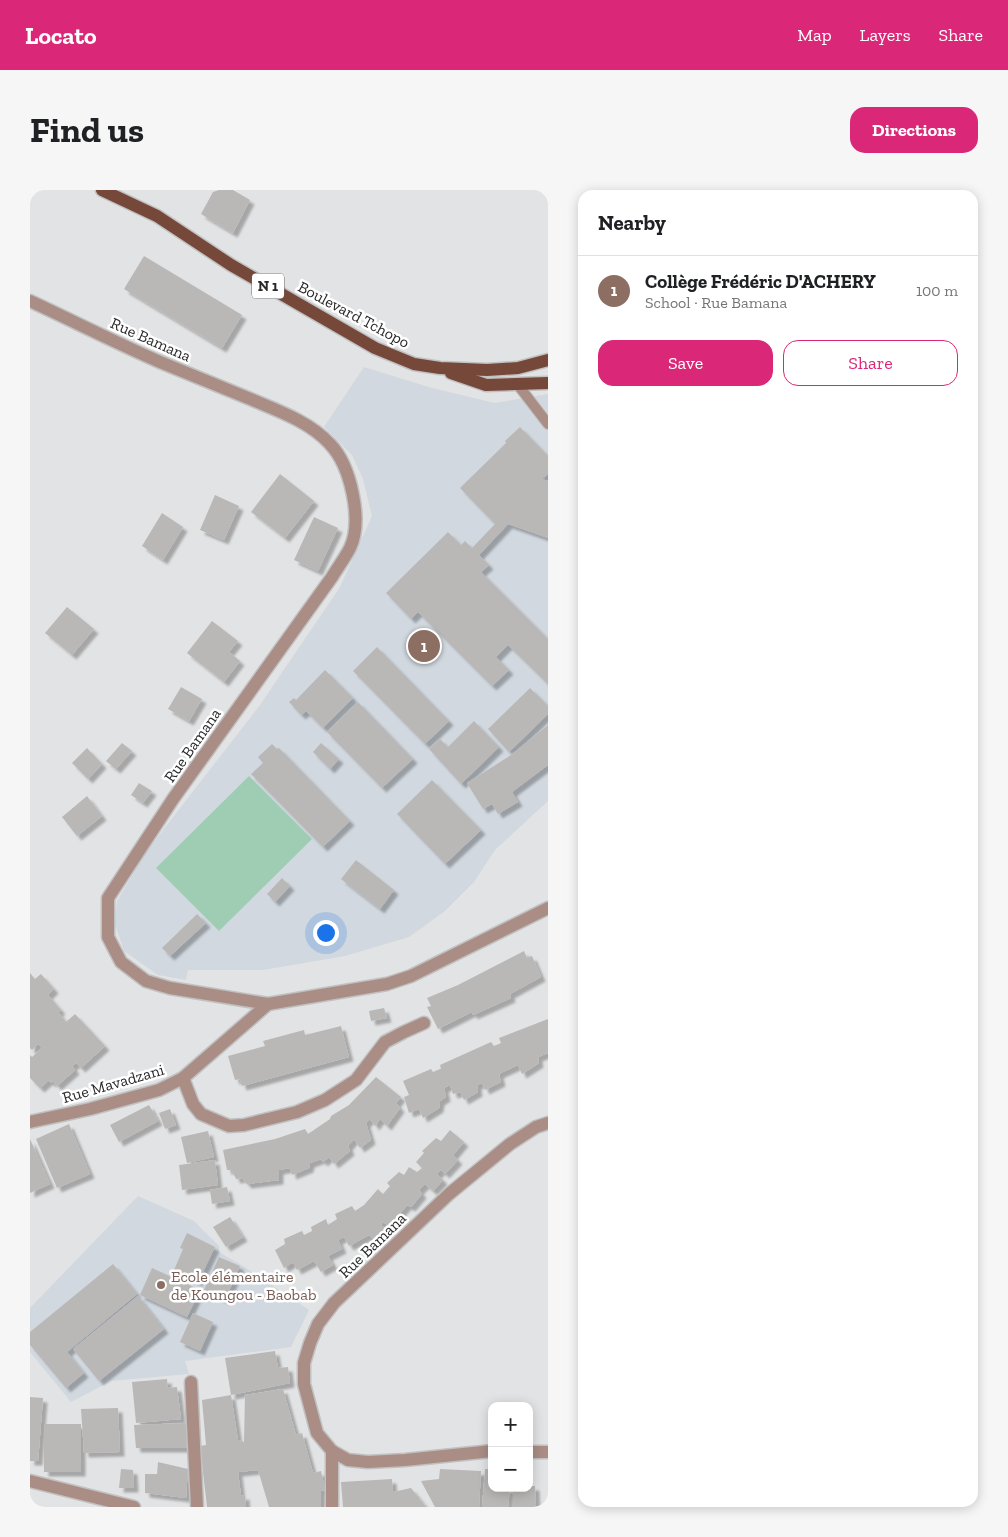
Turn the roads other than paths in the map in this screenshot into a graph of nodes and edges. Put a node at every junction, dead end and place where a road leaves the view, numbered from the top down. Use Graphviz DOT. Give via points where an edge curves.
graph roads {
  1 [pos="102,190"];
  2 [pos="30,301"];
  3 [pos="548,360"];
  4 [pos="440,368"];
  5 [pos="548,383"];
  6 [pos="518,385"];
  7 [pos="548,424"];
  8 [pos="548,908"];
  9 [pos="268,1004"];
  10 [pos="424,1023"];
  11 [pos="183,1078"];
  12 [pos="30,1122"];
  13 [pos="548,1123"];
  14 [pos="191,1382"];
  15 [pos="332,1451"];
  16 [pos="488,1451"];
  17 [pos="533,1452"];
  18 [pos="548,1452"];
  19 [pos="30,1481"];
  20 [pos="134,1507"];
  21 [pos="197,1507"];
  22 [pos="332,1507"];
  1 -- 4 [label="main road, Boulevard Tchopo / N 1" via="157,216 231,265 375,348 414,364"];
  2 -- 9 [label="street, Rue Bamana" via="315,430 332,445 349,479 356,526 350,547 332,577 173,799 108,898 108,938 121,962 146,981"];
  3 -- 4 [label="main road, Boulevard Tchopo / N 1" via="518,368"];
  4 -- 6 [label="main road, Boulevard Tchopo / N 1" via="486,385"];
  5 -- 6 [label="main road, Boulevard Tchopo / N 1"];
  6 -- 7 [label="lane"];
  8 -- 9 [label="street, Rue Bamana" via="411,976 386,984"];
  9 -- 11 [label="street, Rue Mavadzani"];
  10 -- 11 [label="street" via="385,1042 356,1080 326,1100 297,1112 244,1125 229,1126 201,1114 193,1104"];
  11 -- 12 [label="street, Rue Mavadzani" via="159,1090"];
  13 -- 15 [label="street, Rue Bamana" via="510,1144 449,1194 334,1303 318,1324 304,1364 304,1384 317,1433"];
  14 -- 21 [label="street"];
  15 -- 16 [label="street, Rue Bamana" via="348,1460 368,1462"];
  15 -- 22 [label="street"];
  17 -- 18 [label="street"];
  19 -- 20 [label="street"];
}
